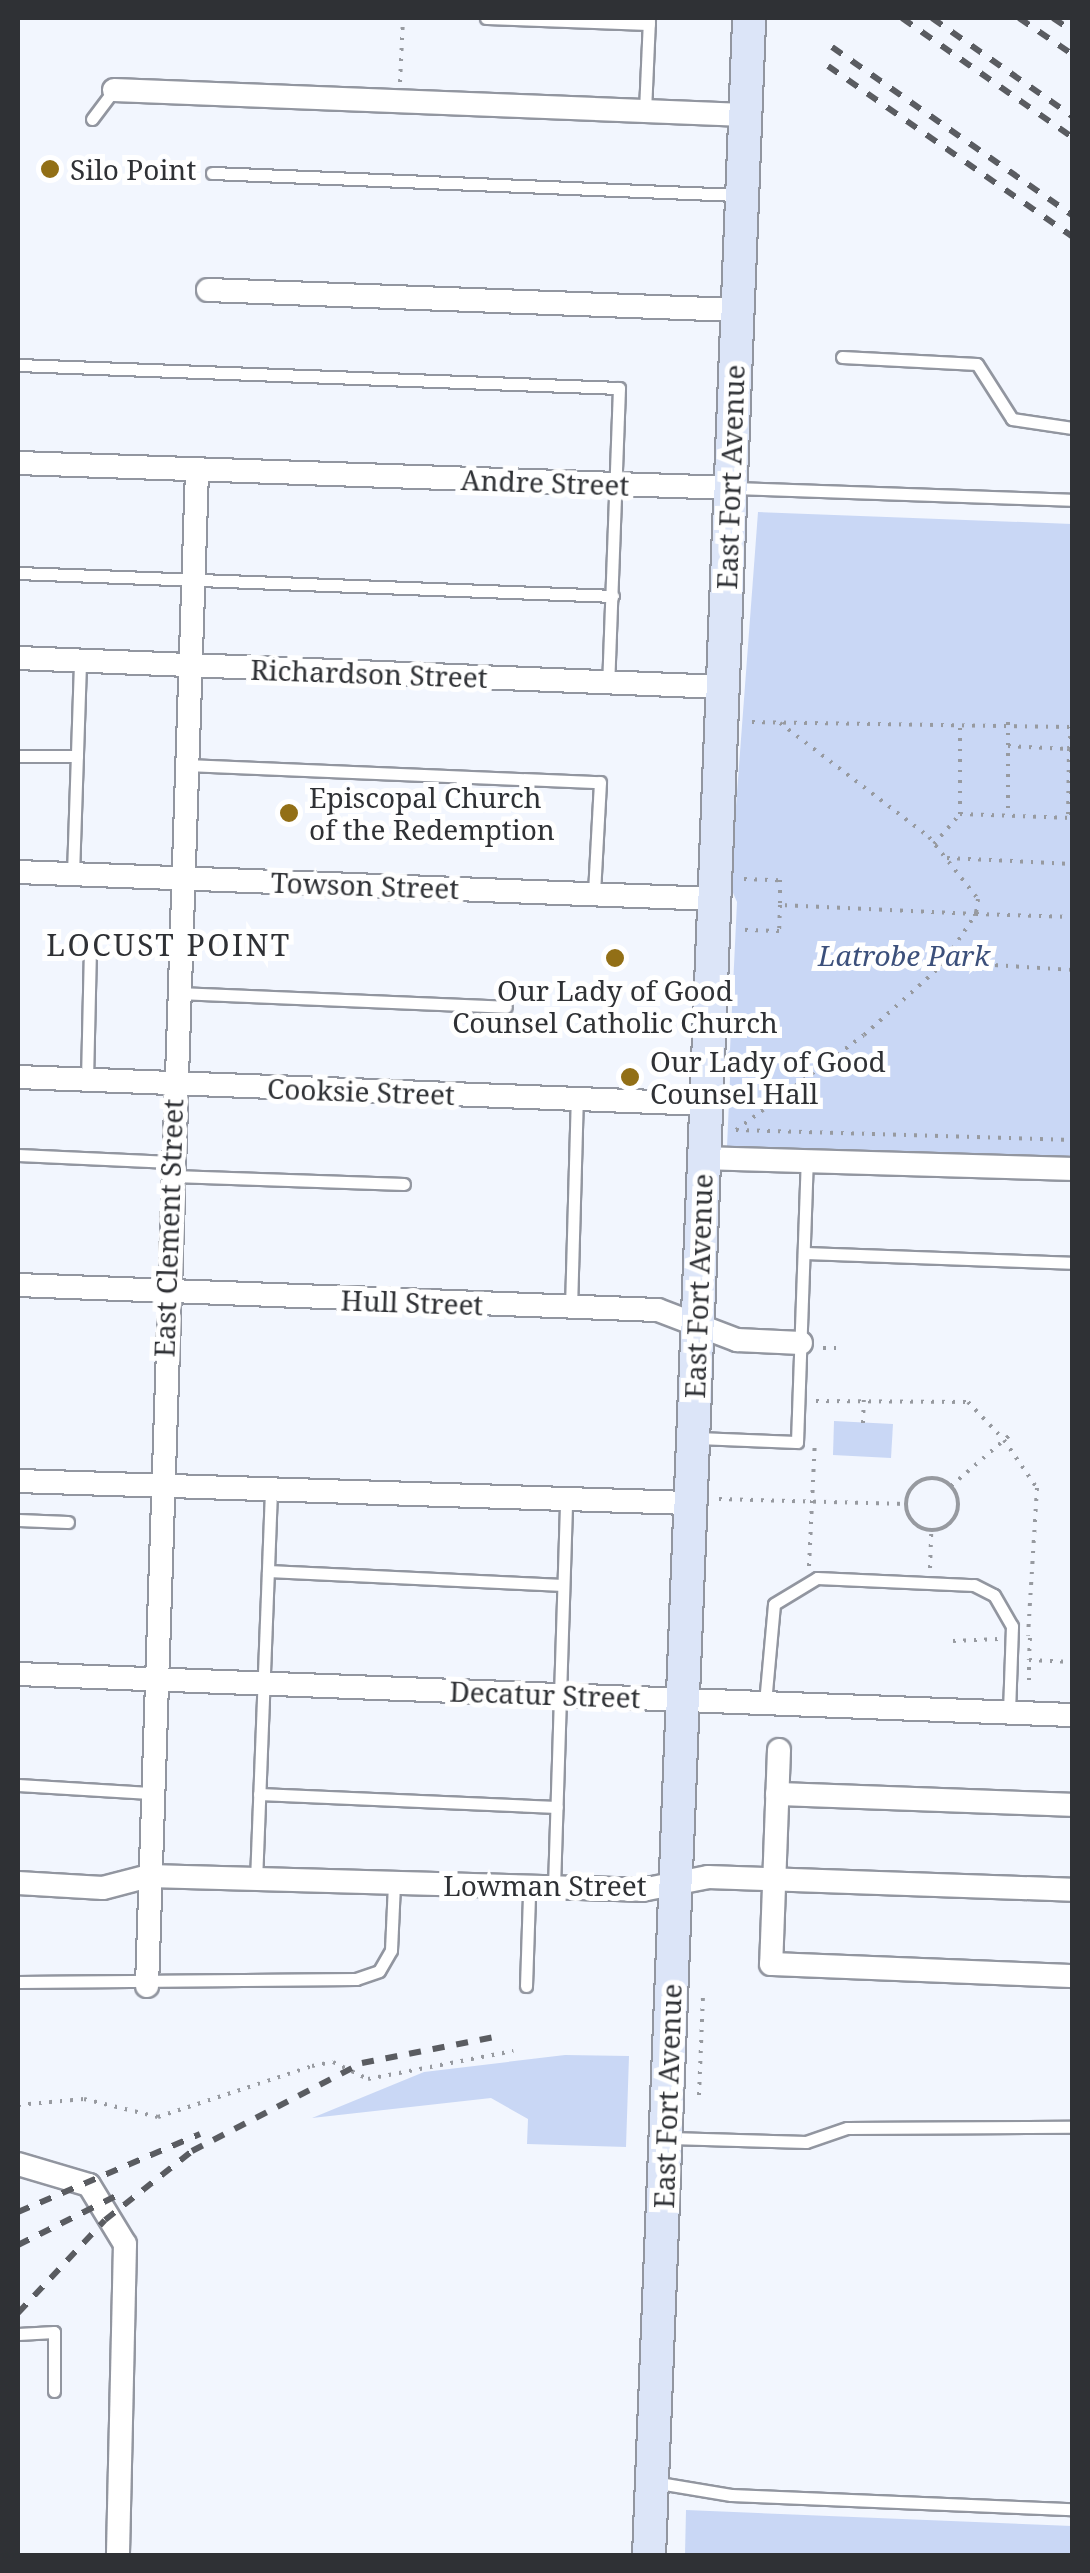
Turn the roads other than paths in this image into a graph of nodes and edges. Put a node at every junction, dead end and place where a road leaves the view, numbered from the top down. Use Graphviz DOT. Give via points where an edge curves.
graph roads {
  1 [pos="486,18"];
  2 [pos="750,18"];
  3 [pos="649,20"];
  4 [pos="114,90"];
  5 [pos="645,111"];
  6 [pos="745,115"];
  7 [pos="92,119"];
  8 [pos="212,173"];
  9 [pos="742,195"];
  10 [pos="208,290"];
  11 [pos="737,310"];
  12 [pos="842,357"];
  13 [pos="18,365"];
  14 [pos="1072,428"];
  15 [pos="18,463"];
  16 [pos="197,469"];
  17 [pos="616,484"];
  18 [pos="729,488"];
  19 [pos="1072,500"];
  20 [pos="18,573"];
  21 [pos="193,580"];
  22 [pos="612,596"];
  23 [pos="18,658"];
  24 [pos="80,661"];
  25 [pos="189,666"];
  26 [pos="608,682"];
  27 [pos="722,687"];
  28 [pos="18,756"];
  29 [pos="77,756"];
  30 [pos="186,765"];
  31 [pos="18,872"];
  32 [pos="74,874"];
  33 [pos="182,878"];
  34 [pos="594,894"];
  35 [pos="713,899"];
  36 [pos="90,944"];
  37 [pos="177,993"];
  38 [pos="506,1006"];
  39 [pos="18,1077"];
  40 [pos="87,1080"];
  41 [pos="174,1084"];
  42 [pos="577,1100"];
  43 [pos="705,1104"];
  44 [pos="18,1155"];
  45 [pos="703,1158"];
  46 [pos="807,1162"];
  47 [pos="1072,1168"];
  48 [pos="170,1169"];
  49 [pos="404,1184"];
  50 [pos="804,1254"];
  51 [pos="1072,1263"];
  52 [pos="18,1285"];
  53 [pos="166,1291"];
  54 [pos="572,1308"];
  55 [pos="697,1321"];
  56 [pos="801,1343"];
  57 [pos="692,1438"];
  58 [pos="18,1481"];
  59 [pos="158,1485"];
  60 [pos="271,1487"];
  61 [pos="566,1498"];
  62 [pos="690,1504"];
  63 [pos="18,1520"];
  64 [pos="68,1522"];
  65 [pos="268,1571"];
  66 [pos="563,1585"];
  67 [pos="18,1674"];
  68 [pos="152,1680"];
  69 [pos="264,1684"];
  70 [pos="558,1694"];
  71 [pos="682,1700"];
  72 [pos="765,1703"];
  73 [pos="1009,1712"];
  74 [pos="1072,1715"];
  75 [pos="778,1750"];
  76 [pos="18,1786"];
  77 [pos="150,1792"];
  78 [pos="259,1794"];
  79 [pos="777,1794"];
  80 [pos="1072,1805"];
  81 [pos="557,1807"];
  82 [pos="149,1876"];
  83 [pos="776,1880"];
  84 [pos="256,1881"];
  85 [pos="18,1883"];
  86 [pos="674,1883"];
  87 [pos="394,1884"];
  88 [pos="554,1887"];
  89 [pos="1072,1890"];
  90 [pos="529,1896"];
  91 [pos="1072,1976"];
  92 [pos="18,1982"];
  93 [pos="147,1986"];
  94 [pos="526,1986"];
  95 [pos="1072,2127"];
  96 [pos="666,2138"];
  97 [pos="18,2164"];
  98 [pos="18,2334"];
  99 [pos="54,2391"];
  100 [pos="652,2482"];
  101 [pos="1072,2509"];
  102 [pos="118,2556"];
  103 [pos="649,2556"];
  1 -- 3 [label="lane"];
  2 -- 6 [label="street, East Fort Avenue"];
  3 -- 5 [label="lane"];
  4 -- 5 [label="street"];
  4 -- 7 [label="lane"];
  5 -- 6 [label="street"];
  6 -- 9 [label="street, East Fort Avenue"];
  8 -- 9 [label="lane"];
  9 -- 11 [label="street, East Fort Avenue"];
  10 -- 11 [label="street"];
  11 -- 18 [label="street, East Fort Avenue"];
  12 -- 14 [label="lane" via="977,364 1012,419"];
  13 -- 17 [label="lane" via="619,388"];
  15 -- 16 [label="street, Andre Street"];
  16 -- 17 [label="street, Andre Street"];
  16 -- 21 [label="street, East Clement Street"];
  17 -- 18 [label="street, Andre Street"];
  17 -- 22 [label="lane"];
  18 -- 19 [label="lane, Andre Street"];
  18 -- 27 [label="street, East Fort Avenue"];
  20 -- 21 [label="lane"];
  21 -- 22 [label="lane"];
  21 -- 25 [label="street, East Clement Street"];
  22 -- 26 [label="lane"];
  23 -- 24 [label="street, Richardson Street"];
  24 -- 25 [label="street, Richardson Street"];
  24 -- 29 [label="lane"];
  25 -- 26 [label="street, Richardson Street"];
  25 -- 30 [label="street, East Clement Street"];
  26 -- 27 [label="street, Richardson Street"];
  27 -- 35 [label="street, East Fort Avenue"];
  28 -- 29 [label="lane"];
  29 -- 32 [label="lane"];
  30 -- 33 [label="street, East Clement Street"];
  30 -- 34 [label="lane" via="600,782"];
  31 -- 32 [label="street, Towson Street"];
  32 -- 33 [label="street, Towson Street"];
  33 -- 34 [label="street, Towson Street"];
  33 -- 37 [label="street, East Clement Street"];
  34 -- 35 [label="street, Towson Street"];
  35 -- 43 [label="street, East Fort Avenue"];
  36 -- 40 [label="lane"];
  37 -- 38 [label="lane"];
  37 -- 41 [label="street, East Clement Street"];
  39 -- 40 [label="street, Cooksie Street"];
  40 -- 41 [label="street, Cooksie Street"];
  41 -- 42 [label="street, Cooksie Street"];
  41 -- 48 [label="street, East Clement Street"];
  42 -- 43 [label="street, Cooksie Street"];
  42 -- 54 [label="lane"];
  43 -- 45 [label="street, East Fort Avenue"];
  44 -- 48 [label="lane"];
  45 -- 46 [label="street"];
  45 -- 55 [label="street, East Fort Avenue"];
  46 -- 47 [label="street"];
  46 -- 50 [label="lane"];
  48 -- 49 [label="lane"];
  48 -- 53 [label="street, East Clement Street"];
  50 -- 51 [label="lane"];
  50 -- 56 [label="lane"];
  52 -- 53 [label="street, Hull Street"];
  53 -- 54 [label="street, Hull Street"];
  53 -- 59 [label="street, East Clement Street"];
  54 -- 55 [label="street, Hull Street" via="658,1310"];
  55 -- 56 [label="street, Hull Street" via="737,1340"];
  55 -- 57 [label="street, East Fort Avenue"];
  56 -- 57 [label="lane" via="797,1442"];
  57 -- 62 [label="street, East Fort Avenue"];
  58 -- 59 [label="street"];
  59 -- 60 [label="street"];
  59 -- 68 [label="street, East Clement Street"];
  60 -- 61 [label="street"];
  60 -- 65 [label="lane"];
  61 -- 62 [label="street"];
  61 -- 66 [label="lane"];
  62 -- 71 [label="street, East Fort Avenue"];
  63 -- 64 [label="lane"];
  65 -- 66 [label="lane"];
  65 -- 69 [label="lane"];
  66 -- 70 [label="lane"];
  67 -- 68 [label="street, Decatur Street"];
  68 -- 69 [label="street, Decatur Street"];
  68 -- 77 [label="street, East Clement Street"];
  69 -- 70 [label="street, Decatur Street"];
  69 -- 78 [label="lane"];
  70 -- 71 [label="street, Decatur Street"];
  70 -- 81 [label="lane"];
  71 -- 72 [label="street, Decatur Street"];
  71 -- 86 [label="street, East Fort Avenue"];
  72 -- 73 [label="street, Decatur Street"];
  72 -- 73 [label="lane" via="768,1620 786,1591 808,1580 929,1583 994,1595 1013,1638"];
  73 -- 74 [label="street, Decatur Street"];
  75 -- 79 [label="street"];
  76 -- 77 [label="lane"];
  77 -- 82 [label="street, East Clement Street"];
  78 -- 81 [label="lane"];
  78 -- 84 [label="lane"];
  79 -- 80 [label="street"];
  79 -- 83 [label="street"];
  81 -- 88 [label="lane"];
  82 -- 84 [label="street, Lowman Street"];
  82 -- 85 [label="street, Lowman Street" via="103,1888"];
  82 -- 93 [label="street, East Clement Street"];
  83 -- 86 [label="street, Lowman Street"];
  83 -- 89 [label="street, Lowman Street"];
  83 -- 91 [label="street" via="772,1964"];
  84 -- 87 [label="street, Lowman Street"];
  86 -- 88 [label="street, Lowman Street"];
  86 -- 96 [label="street, East Fort Avenue" via="670,1991 683,2095"];
  87 -- 88 [label="street, Lowman Street"];
  87 -- 93 [label="lane" via="390,1950 379,1971 336,1981"];
  90 -- 94 [label="lane"];
  92 -- 93 [label="lane"];
  95 -- 96 [label="lane" via="847,2128 806,2142"];
  96 -- 100 [label="street, East Fort Avenue"];
  97 -- 102 [label="street" via="64,2170 89,2185 125,2244"];
  98 -- 99 [label="lane" via="54,2332"];
  100 -- 101 [label="lane" via="731,2495"];
  100 -- 103 [label="street, East Fort Avenue"];
}
